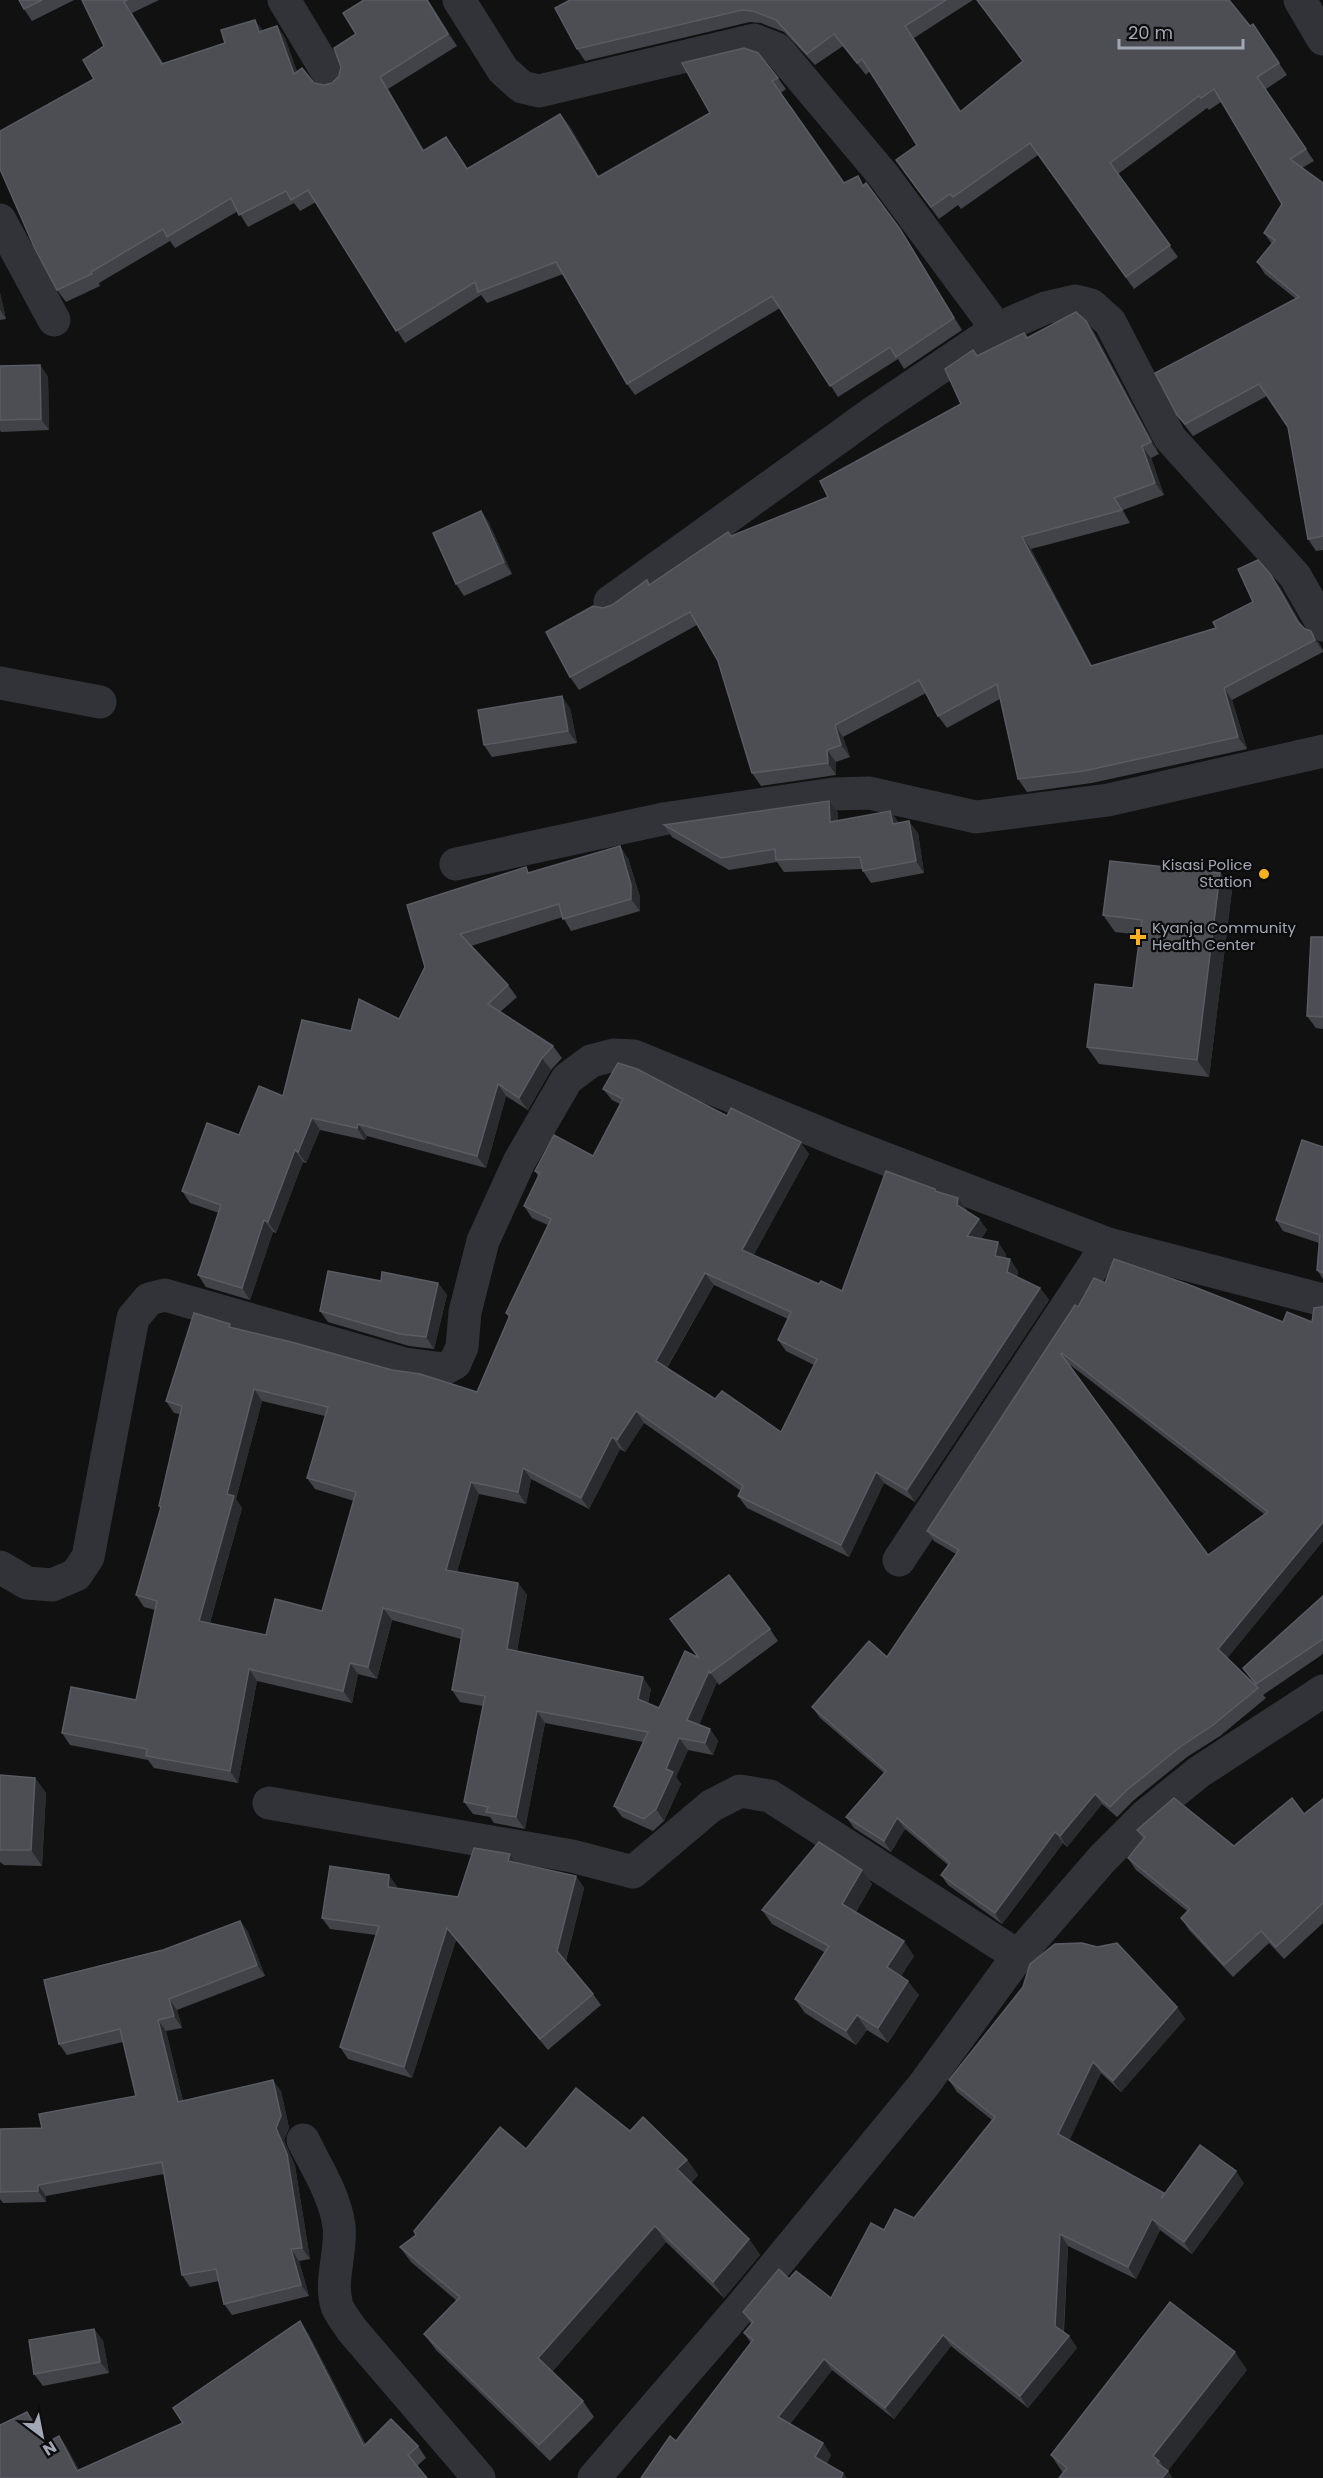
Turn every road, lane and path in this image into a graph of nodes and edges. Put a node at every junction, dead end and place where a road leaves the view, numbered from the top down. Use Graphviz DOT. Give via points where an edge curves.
graph roads {
  1 [pos="284,0"];
  2 [pos="459,0"];
  3 [pos="1299,0"];
  4 [pos="1323,39"];
  5 [pos="331,78"];
  6 [pos="0,220"];
  7 [pos="54,320"];
  8 [pos="997,329"];
  9 [pos="610,602"];
  10 [pos="1323,625"];
  11 [pos="0,683"];
  12 [pos="100,702"];
  13 [pos="1323,751"];
  14 [pos="456,864"];
  15 [pos="1108,1244"];
  16 [pos="1323,1299"];
  17 [pos="899,1560"];
  18 [pos="0,1567"];
  19 [pos="1323,1691"];
  20 [pos="269,1803"];
  21 [pos="1018,1956"];
  22 [pos="303,2140"];
  23 [pos="479,2478"];
  24 [pos="594,2478"];
  1 -- 5 [label="street"];
  2 -- 8 [label="street" via="503,70 522,87 539,92 754,40 777,49 883,175"];
  3 -- 4 [label="street"];
  6 -- 7 [label="street"];
  8 -- 9 [label="street" via="874,412"];
  8 -- 10 [label="street" via="1045,308 1075,301 1091,305 1110,322 1170,438 1295,576"];
  11 -- 12 [label="street"];
  13 -- 14 [label="street" via="1108,800 976,818 869,793 834,794 663,819"];
  15 -- 16 [label="street"];
  15 -- 17 [label="street"];
  15 -- 18 [label="street" via="844,1143 634,1056 614,1055 591,1061 567,1079 519,1162 483,1241 465,1312 462,1347 455,1364 444,1369 405,1364 165,1295 149,1299 133,1318 88,1557 76,1575 52,1585 27,1583"];
  19 -- 21 [label="street" via="1199,1772 1146,1815"];
  20 -- 21 [label="street" via="572,1856 633,1872 711,1806 740,1791 770,1796"];
  21 -- 24 [label="street" via="923,2086"];
  22 -- 23 [label="street" via="329,2192 339,2226 337,2306 358,2338"];
}
